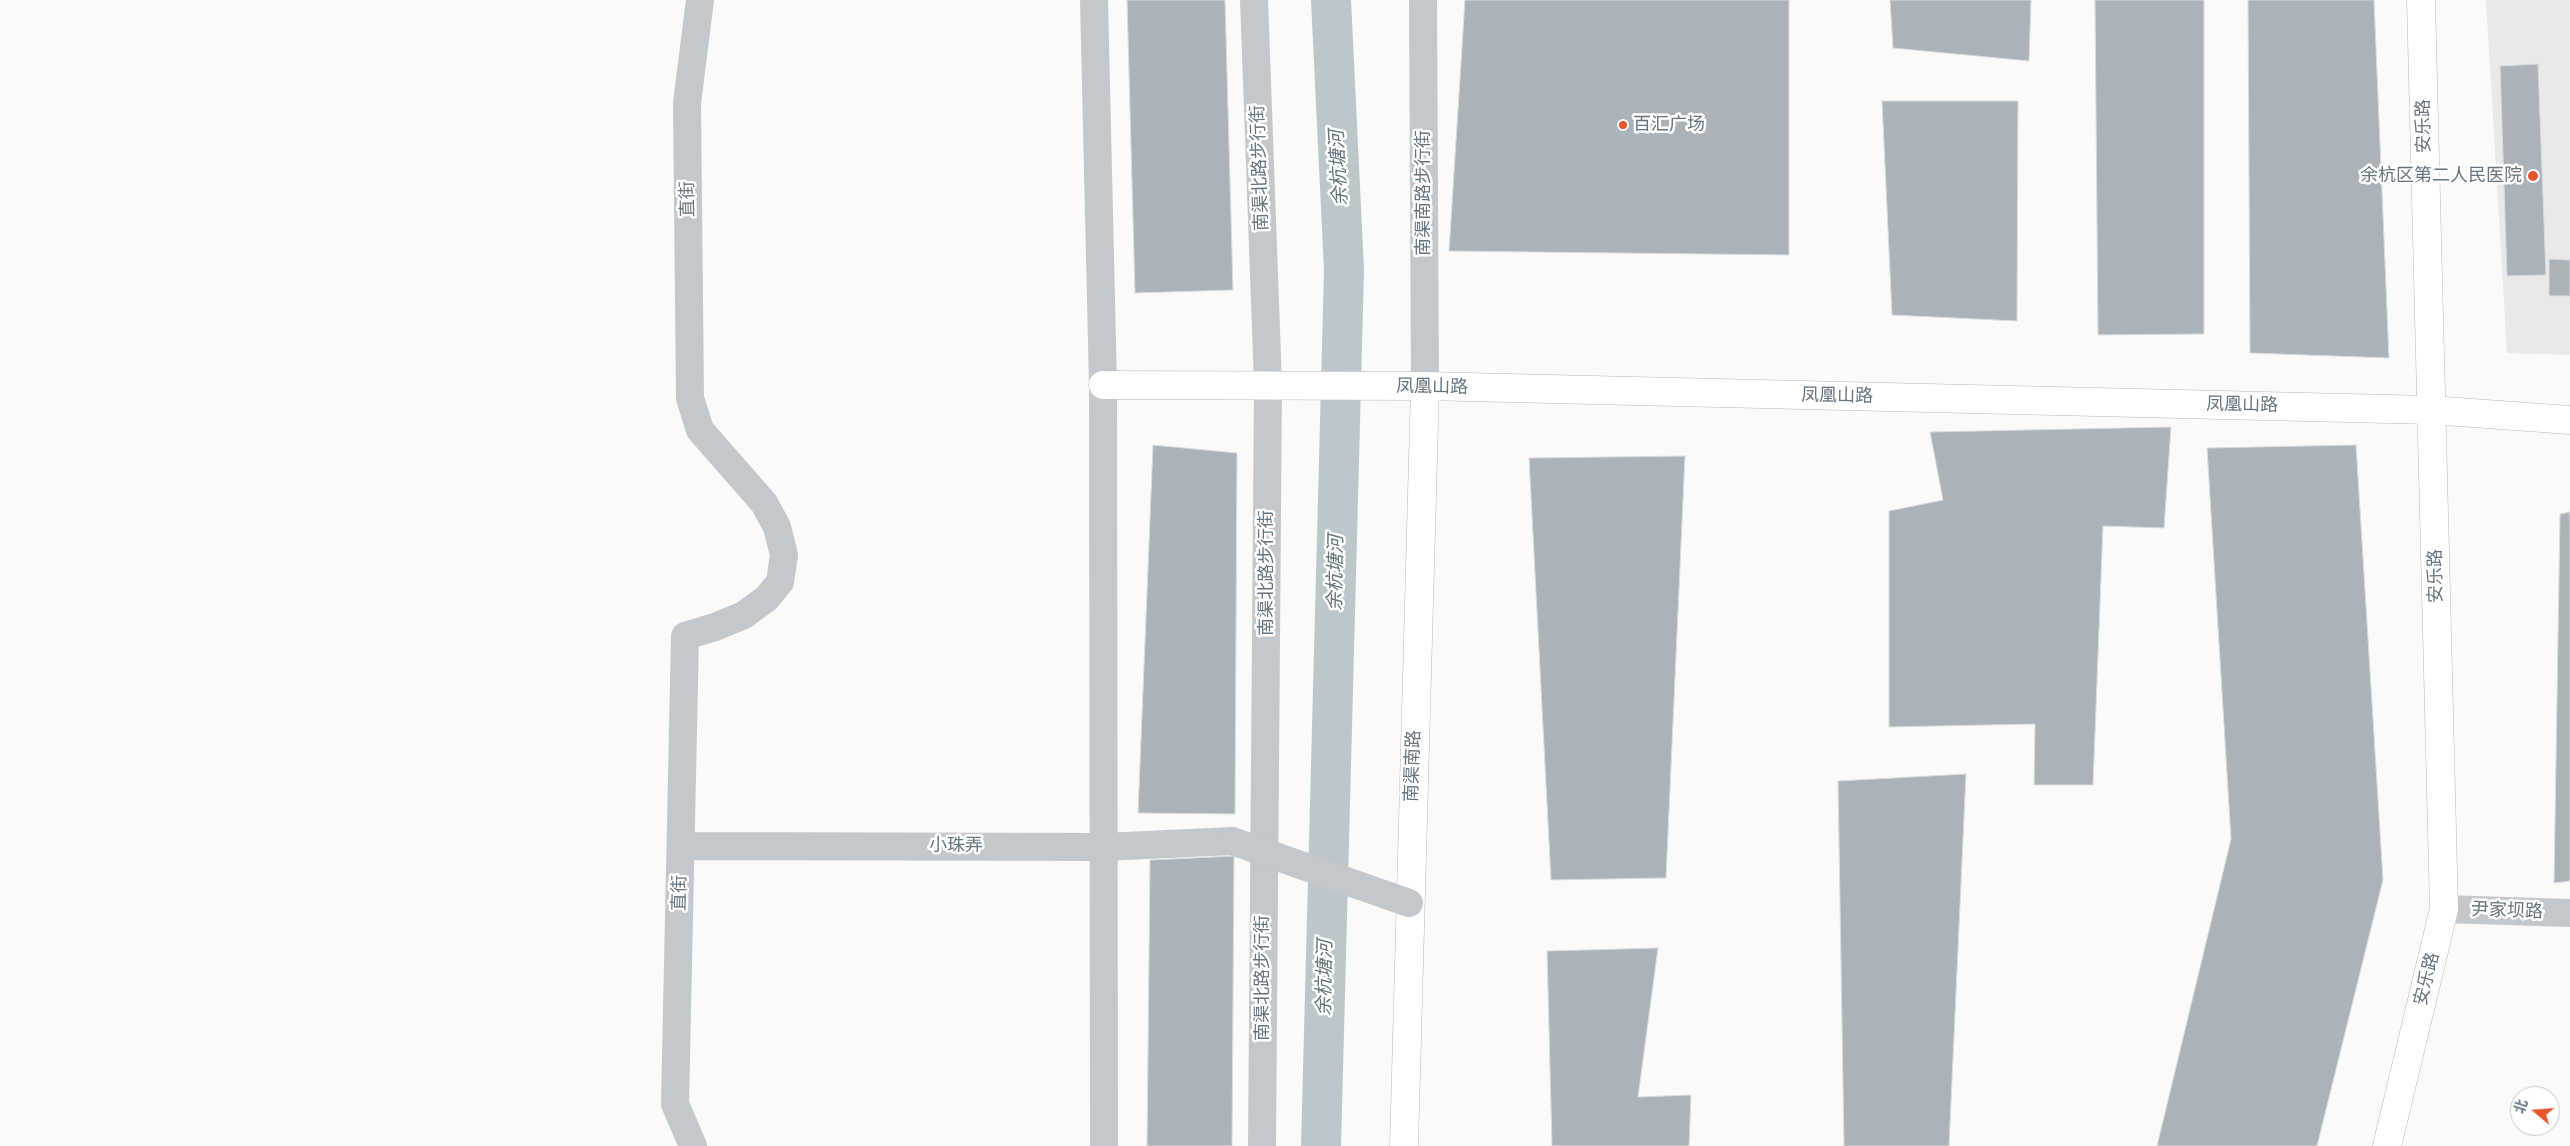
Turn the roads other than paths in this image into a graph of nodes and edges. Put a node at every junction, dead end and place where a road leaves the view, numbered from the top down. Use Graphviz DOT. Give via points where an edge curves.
graph roads {
  1 [pos="700,0"];
  2 [pos="1094,0"];
  3 [pos="1254,0"];
  4 [pos="1423,0"];
  5 [pos="2421,0"];
  6 [pos="1103,384"];
  7 [pos="1268,384"];
  8 [pos="1425,386"];
  9 [pos="2432,410"];
  10 [pos="2570,420"];
  11 [pos="680,846"];
  12 [pos="1104,847"];
  13 [pos="1409,903"];
  14 [pos="2444,909"];
  15 [pos="2570,913"];
  16 [pos="693,1146"];
  17 [pos="1104,1146"];
  18 [pos="1262,1146"];
  19 [pos="1404,1146"];
  20 [pos="2387,1146"];
  1 -- 11 [label="street, 直街" via="687,103 690,398 700,430 764,503 778,527 784,555 780,582 767,598 744,615 685,636"];
  2 -- 6 [label="street"];
  3 -- 7 [label="street, 南渠北路步行街"];
  4 -- 8 [label="street, 南渠南路步行街"];
  5 -- 9 [label="street, 安乐路"];
  6 -- 7 [label="street, 凤凰山路"];
  6 -- 12 [label="street"];
  7 -- 8 [label="street, 凤凰山路"];
  7 -- 18 [label="street, 南渠北路步行街"];
  8 -- 9 [label="street, 凤凰山路"];
  8 -- 13 [label="street, 南渠南路"];
  9 -- 10 [label="street, 凤凰山路"];
  9 -- 14 [label="street, 安乐路"];
  11 -- 12 [label="street, 小珠弄"];
  11 -- 16 [label="street, 直街" via="675,1104"];
  12 -- 13 [label="street, 小珠弄, bridge" via="1232,841"];
  12 -- 17 [label="street"];
  13 -- 19 [label="street, 南渠南路"];
  14 -- 15 [label="street, 尹家坝路"];
  14 -- 20 [label="street, 安乐路"];
}
